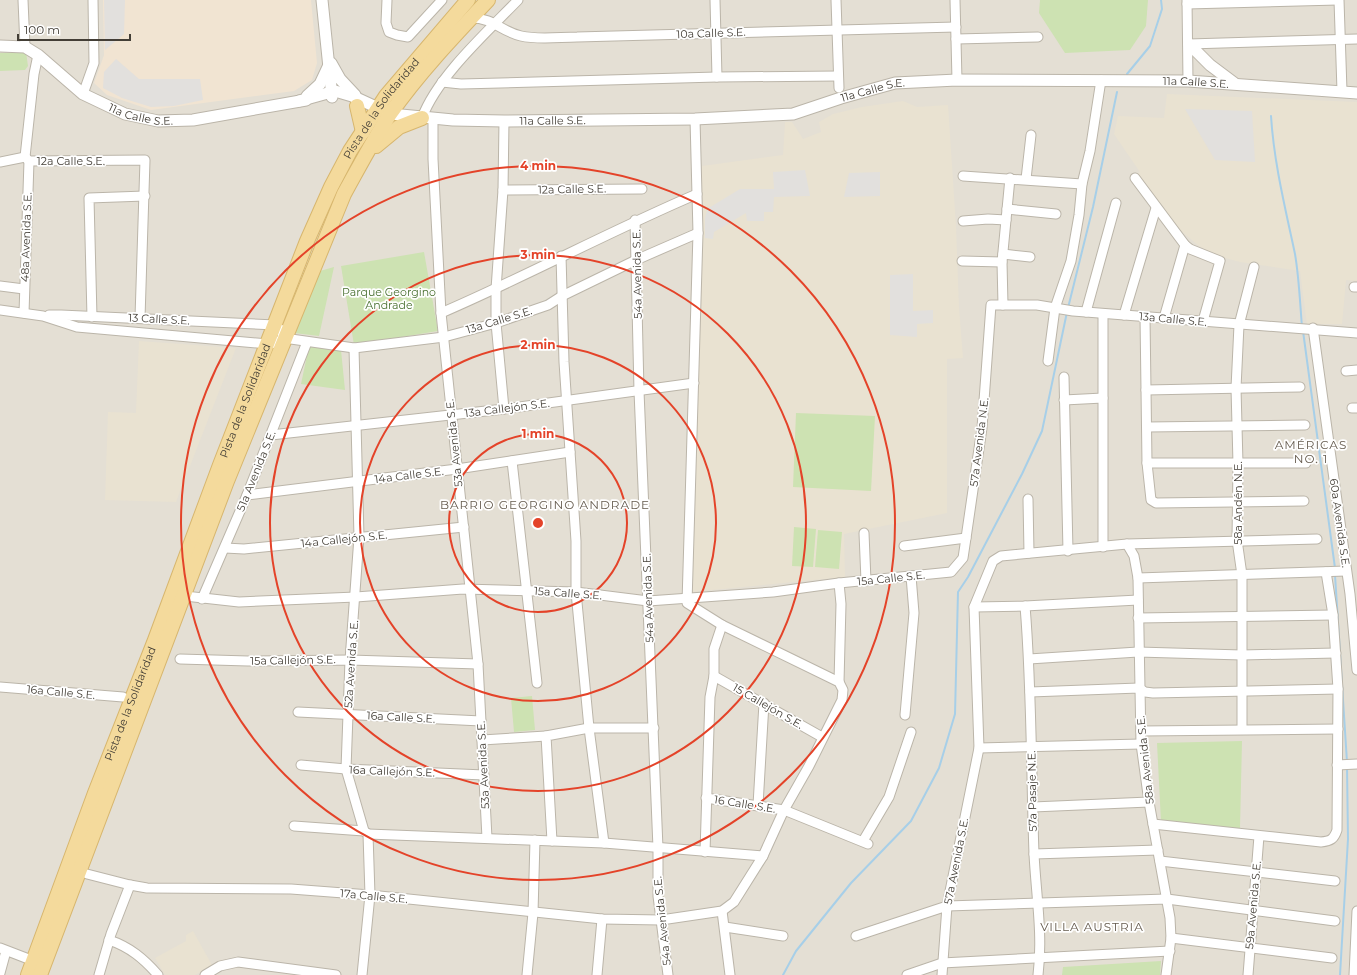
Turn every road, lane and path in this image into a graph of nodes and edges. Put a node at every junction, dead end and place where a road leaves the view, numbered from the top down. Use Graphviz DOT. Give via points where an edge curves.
graph roads {
  1 [pos="23,0"];
  2 [pos="93,0"];
  3 [pos="322,0"];
  4 [pos="387,0"];
  5 [pos="442,0"];
  6 [pos="468,0"];
  7 [pos="488,0"];
  8 [pos="518,0"];
  9 [pos="715,0"];
  10 [pos="836,0"];
  11 [pos="955,0"];
  12 [pos="1338,0"];
  13 [pos="1187,2"];
  14 [pos="471,18"];
  15 [pos="495,23"];
  16 [pos="956,27"];
  17 [pos="837,30"];
  18 [pos="716,33"];
  19 [pos="1038,37"];
  20 [pos="956,39"];
  21 [pos="1341,39"];
  22 [pos="1357,39"];
  23 [pos="1189,44"];
  24 [pos="0,46"];
  25 [pos="24,47"];
  26 [pos="38,56"];
  27 [pos="329,58"];
  28 [pos="838,76"];
  29 [pos="717,77"];
  30 [pos="957,80"];
  31 [pos="1101,80"];
  32 [pos="1188,81"];
  33 [pos="442,82"];
  34 [pos="1234,84"];
  35 [pos="838,88"];
  36 [pos="1342,92"];
  37 [pos="1357,93"];
  38 [pos="83,94"];
  39 [pos="331,95"];
  40 [pos="386,96"];
  41 [pos="299,101"];
  42 [pos="360,102"];
  43 [pos="376,111"];
  44 [pos="391,114"];
  45 [pos="428,118"];
  46 [pos="695,119"];
  47 [pos="504,121"];
  48 [pos="363,132"];
  49 [pos="1031,134"];
  50 [pos="364,157"];
  51 [pos="27,159"];
  52 [pos="0,162"];
  53 [pos="964,176"];
  54 [pos="1010,178"];
  55 [pos="1135,178"];
  56 [pos="1026,179"];
  57 [pos="1082,184"];
  58 [pos="642,188"];
  59 [pos="502,190"];
  60 [pos="697,194"];
  61 [pos="145,196"];
  62 [pos="1116,203"];
  63 [pos="1156,208"];
  64 [pos="1007,209"];
  65 [pos="1056,214"];
  66 [pos="635,220"];
  67 [pos="1006,220"];
  68 [pos="963,221"];
  69 [pos="698,233"];
  70 [pos="1184,245"];
  71 [pos="561,256"];
  72 [pos="1030,257"];
  73 [pos="1003,258"];
  74 [pos="636,260"];
  75 [pos="962,261"];
  76 [pos="1254,266"];
  77 [pos="0,286"];
  78 [pos="24,289"];
  79 [pos="496,289"];
  80 [pos="562,296"];
  81 [pos="1003,305"];
  82 [pos="990,306"];
  83 [pos="0,310"];
  84 [pos="1064,310"];
  85 [pos="1086,312"];
  86 [pos="24,313"];
  87 [pos="441,313"];
  88 [pos="1103,314"];
  89 [pos="1124,314"];
  90 [pos="43,316"];
  91 [pos="92,316"];
  92 [pos="1145,317"];
  93 [pos="140,318"];
  94 [pos="1164,318"];
  95 [pos="199,321"];
  96 [pos="1203,321"];
  97 [pos="496,323"];
  98 [pos="275,325"];
  99 [pos="1239,325"];
  100 [pos="1306,328"];
  101 [pos="1357,333"];
  102 [pos="444,337"];
  103 [pos="197,338"];
  104 [pos="284,338"];
  105 [pos="307,342"];
  106 [pos="268,344"];
  107 [pos="354,348"];
  108 [pos="1048,361"];
  109 [pos="1357,370"];
  110 [pos="1346,371"];
  111 [pos="1064,377"];
  112 [pos="694,383"];
  113 [pos="1300,387"];
  114 [pos="1236,388"];
  115 [pos="1146,390"];
  116 [pos="639,391"];
  117 [pos="1103,398"];
  118 [pos="567,400"];
  119 [pos="1064,400"];
  120 [pos="504,409"];
  121 [pos="451,415"];
  122 [pos="1305,425"];
  123 [pos="1236,426"];
  124 [pos="358,427"];
  125 [pos="1146,427"];
  126 [pos="271,435"];
  127 [pos="570,452"];
  128 [pos="512,461"];
  129 [pos="1306,462"];
  130 [pos="1147,463"];
  131 [pos="1238,464"];
  132 [pos="457,469"];
  133 [pos="357,482"];
  134 [pos="247,495"];
  135 [pos="1028,499"];
  136 [pos="1304,501"];
  137 [pos="1238,503"];
  138 [pos="464,527"];
  139 [pos="864,533"];
  140 [pos="360,537"];
  141 [pos="966,538"];
  142 [pos="1317,539"];
  143 [pos="1237,540"];
  144 [pos="1127,544"];
  145 [pos="904,546"];
  146 [pos="189,547"];
  147 [pos="1102,547"];
  148 [pos="225,548"];
  149 [pos="1068,551"];
  150 [pos="1029,553"];
  151 [pos="1343,571"];
  152 [pos="951,572"];
  153 [pos="1327,572"];
  154 [pos="1242,575"];
  155 [pos="911,576"];
  156 [pos="1138,578"];
  157 [pos="866,581"];
  158 [pos="839,583"];
  159 [pos="470,589"];
  160 [pos="528,590"];
  161 [pos="576,592"];
  162 [pos="1353,594"];
  163 [pos="184,596"];
  164 [pos="356,597"];
  165 [pos="202,599"];
  166 [pos="687,599"];
  167 [pos="1138,600"];
  168 [pos="648,601"];
  169 [pos="1025,606"];
  170 [pos="974,607"];
  171 [pos="1242,615"];
  172 [pos="1333,615"];
  173 [pos="176,618"];
  174 [pos="1138,618"];
  175 [pos="722,625"];
  176 [pos="1356,633"];
  177 [pos="1138,652"];
  178 [pos="1336,653"];
  179 [pos="1242,655"];
  180 [pos="1029,658"];
  181 [pos="180,659"];
  182 [pos="350,660"];
  183 [pos="478,664"];
  184 [pos="1357,670"];
  185 [pos="714,676"];
  186 [pos="839,682"];
  187 [pos="537,683"];
  188 [pos="0,687"];
  189 [pos="1139,688"];
  190 [pos="1338,689"];
  191 [pos="1242,691"];
  192 [pos="1030,692"];
  193 [pos="123,697"];
  194 [pos="764,703"];
  195 [pos="298,712"];
  196 [pos="348,714"];
  197 [pos="905,715"];
  198 [pos="481,721"];
  199 [pos="589,728"];
  200 [pos="654,728"];
  201 [pos="1242,729"];
  202 [pos="1338,729"];
  203 [pos="1140,731"];
  204 [pos="911,732"];
  205 [pos="546,736"];
  206 [pos="822,738"];
  207 [pos="482,740"];
  208 [pos="1141,744"];
  209 [pos="1032,746"];
  210 [pos="979,748"];
  211 [pos="1347,764"];
  212 [pos="301,765"];
  213 [pos="346,769"];
  214 [pos="484,775"];
  215 [pos="706,798"];
  216 [pos="1149,802"];
  217 [pos="758,805"];
  218 [pos="1033,807"];
  219 [pos="784,810"];
  220 [pos="1153,824"];
  221 [pos="294,826"];
  222 [pos="366,833"];
  223 [pos="86,836"];
  224 [pos="1260,836"];
  225 [pos="487,838"];
  226 [pos="535,840"];
  227 [pos="552,841"];
  228 [pos="604,843"];
  229 [pos="658,848"];
  230 [pos="1158,850"];
  231 [pos="705,852"];
  232 [pos="1034,854"];
  233 [pos="763,856"];
  234 [pos="1160,861"];
  235 [pos="1256,872"];
  236 [pos="87,874"];
  237 [pos="1335,881"];
  238 [pos="130,885"];
  239 [pos="370,895"];
  240 [pos="1167,899"];
  241 [pos="1037,904"];
  242 [pos="947,906"];
  243 [pos="1253,910"];
  244 [pos="722,911"];
  245 [pos="1357,911"];
  246 [pos="533,913"];
  247 [pos="602,918"];
  248 [pos="661,920"];
  249 [pos="1335,921"];
  250 [pos="1357,926"];
  251 [pos="725,927"];
  252 [pos="783,936"];
  253 [pos="856,936"];
  254 [pos="1171,938"];
  255 [pos="109,940"];
  256 [pos="1250,948"];
  257 [pos="3,950"];
  258 [pos="1170,951"];
  259 [pos="1040,957"];
  260 [pos="26,958"];
  261 [pos="1332,958"];
  262 [pos="1356,961"];
  263 [pos="942,963"];
  264 [pos="0,973"];
  265 [pos="19,975"];
  266 [pos="28,975"];
  267 [pos="40,975"];
  268 [pos="48,975"];
  269 [pos="99,975"];
  270 [pos="158,975"];
  271 [pos="205,975"];
  272 [pos="336,975"];
  273 [pos="362,975"];
  274 [pos="527,975"];
  275 [pos="597,975"];
  276 [pos="668,975"];
  277 [pos="730,975"];
  278 [pos="907,975"];
  279 [pos="942,975"];
  280 [pos="1038,975"];
  281 [pos="1166,975"];
  282 [pos="1248,975"];
  283 [pos="1354,975"];
  1 -- 25 [label="street"];
  2 -- 38 [label="street" via="94,63"];
  3 -- 27 [label="street"];
  4 -- 5 [label="street" via="386,23 389,32 408,36"];
  6 -- 40 [label="main road, Pista de la Solidaridad"];
  7 -- 14 [label="main road, Pista de la Solidaridad"];
  8 -- 15 [label="street"];
  9 -- 18 [label="street"];
  10 -- 17 [label="street"];
  11 -- 16 [label="street"];
  12 -- 13 [label="street"];
  12 -- 21 [label="street"];
  13 -- 23 [label="street"];
  14 -- 15 [label="street, 10a Calle S.E." via="483,18"];
  14 -- 44 [label="main road, Pista de la Solidaridad"];
  15 -- 18 [label="street, 10a Calle S.E." via="508,32 522,36"];
  15 -- 33 [label="street"];
  16 -- 17 [label="street, 10a Calle S.E."];
  16 -- 20 [label="street"];
  17 -- 18 [label="street, 10a Calle S.E."];
  17 -- 28 [label="street"];
  18 -- 29 [label="street"];
  19 -- 20 [label="street"];
  20 -- 30 [label="street"];
  21 -- 22 [label="street"];
  21 -- 23 [label="street"];
  21 -- 36 [label="street"];
  23 -- 32 [label="street"];
  23 -- 34 [label="street" via="1210,66"];
  24 -- 25 [label="street"];
  25 -- 26 [label="street, 11a Calle S.E."];
  26 -- 38 [label="street, 11a Calle S.E."];
  26 -- 51 [label="street, 48a Avenida S.E." via="34,74"];
  27 -- 39 [label="street"];
  27 -- 41 [label="street" via="320,84"];
  27 -- 42 [label="street" via="340,79"];
  28 -- 29 [label="street"];
  28 -- 35 [label="street"];
  29 -- 33 [label="street" via="461,84"];
  30 -- 31 [label="street, 11a Calle S.E."];
  30 -- 46 [label="street, 11a Calle S.E." via="895,83 793,114"];
  31 -- 32 [label="street, 11a Calle S.E."];
  31 -- 57 [label="street"];
  32 -- 34 [label="street, 11a Calle S.E."];
  33 -- 45 [label="street" via="428,102"];
  34 -- 36 [label="street, 11a Calle S.E."];
  36 -- 37 [label="street, 11a Calle S.E."];
  38 -- 41 [label="street, 11a Calle S.E." via="125,114 158,121 193,120"];
  39 -- 41 [label="street, 11a Calle S.E."];
  39 -- 42 [label="street, 11a Calle S.E."];
  40 -- 42 [label="main road" via="374,101"];
  40 -- 43 [label="main road, Pista de la Solidaridad"];
  42 -- 43 [label="street, 11a Calle S.E."];
  42 -- 48 [label="main road"];
  43 -- 44 [label="street, 11a Calle S.E."];
  43 -- 48 [label="main road, Pista de la Solidaridad"];
  44 -- 45 [label="street, 11a Calle S.E."];
  44 -- 50 [label="main road, Pista de la Solidaridad"];
  45 -- 47 [label="street, 11a Calle S.E."];
  45 -- 50 [label="main road" via="399,127"];
  45 -- 87 [label="street, 53a Avenida S.E." via="433,159"];
  46 -- 47 [label="street, 11a Calle S.E."];
  46 -- 60 [label="street"];
  47 -- 59 [label="street"];
  48 -- 98 [label="main road, Pista de la Solidaridad" via="331,186"];
  49 -- 56 [label="street"];
  50 -- 104 [label="main road, Pista de la Solidaridad" via="344,194"];
  51 -- 52 [label="street, 12a Calle S.E."];
  51 -- 61 [label="street, 12a Calle S.E." via="145,160"];
  51 -- 78 [label="street, 48a Avenida S.E."];
  53 -- 54 [label="street"];
  54 -- 56 [label="street"];
  54 -- 64 [label="street"];
  55 -- 63 [label="street"];
  56 -- 57 [label="street"];
  57 -- 84 [label="street"];
  58 -- 59 [label="street, 12a Calle S.E."];
  59 -- 79 [label="street"];
  60 -- 66 [label="street"];
  60 -- 69 [label="street"];
  61 -- 91 [label="street" via="89,198"];
  61 -- 93 [label="street"];
  62 -- 85 [label="street"];
  63 -- 70 [label="street"];
  63 -- 89 [label="street"];
  64 -- 65 [label="street"];
  64 -- 67 [label="street"];
  66 -- 71 [label="street"];
  66 -- 74 [label="street, 54a Avenida S.E."];
  67 -- 68 [label="street"];
  67 -- 73 [label="street"];
  69 -- 74 [label="street, 13a Calle S.E."];
  69 -- 112 [label="street"];
  70 -- 94 [label="street"];
  70 -- 96 [label="street" via="1220,261"];
  71 -- 79 [label="street"];
  71 -- 80 [label="street"];
  72 -- 73 [label="street"];
  73 -- 75 [label="street"];
  73 -- 81 [label="street"];
  74 -- 80 [label="street, 13a Calle S.E."];
  74 -- 116 [label="street, 54a Avenida S.E."];
  76 -- 99 [label="street, 58a Andén N.E."];
  77 -- 78 [label="street"];
  78 -- 86 [label="street, 48a Avenida S.E."];
  79 -- 87 [label="street"];
  79 -- 97 [label="street"];
  80 -- 97 [label="street, 13a Calle S.E." via="548,304"];
  80 -- 118 [label="street"];
  81 -- 82 [label="street, 13a Calle S.E."];
  81 -- 84 [label="street, 13a Calle S.E." via="1037,305"];
  82 -- 141 [label="street, 57a Avenida N.E." via="982,428"];
  83 -- 86 [label="street, 13 Calle S.E."];
  84 -- 85 [label="street, 13a Calle S.E."];
  84 -- 108 [label="street"];
  85 -- 88 [label="street, 13a Calle S.E."];
  86 -- 90 [label="street, 13 Calle S.E."];
  87 -- 102 [label="street, 53a Avenida S.E."];
  88 -- 89 [label="street, 13a Calle S.E."];
  88 -- 117 [label="street"];
  89 -- 92 [label="street, 13a Calle S.E."];
  90 -- 91 [label="street, 13 Calle S.E."];
  90 -- 103 [label="street, 13 Calle S.E." via="78,327"];
  91 -- 93 [label="street, 13 Calle S.E."];
  92 -- 94 [label="street, 13a Calle S.E."];
  92 -- 115 [label="street"];
  93 -- 95 [label="street, 13 Calle S.E."];
  94 -- 96 [label="street, 13a Calle S.E."];
  95 -- 98 [label="street, 13 Calle S.E."];
  95 -- 103 [label="street"];
  96 -- 99 [label="street, 13a Calle S.E."];
  97 -- 102 [label="street, 13a Calle S.E."];
  97 -- 120 [label="street"];
  98 -- 104 [label="street"];
  98 -- 106 [label="main road, Pista de la Solidaridad"];
  99 -- 100 [label="street, 13a Calle S.E."];
  99 -- 114 [label="street, 58a Andén N.E."];
  100 -- 101 [label="street, 13a Calle S.E."];
  100 -- 151 [label="street, 60a Avenida S.E."];
  102 -- 107 [label="street, 13a Calle S.E."];
  102 -- 121 [label="street, 53a Avenida S.E."];
  103 -- 106 [label="street, 13 Calle S.E."];
  104 -- 105 [label="street, 13a Calle S.E."];
  104 -- 106 [label="street"];
  104 -- 163 [label="main road, Pista de la Solidaridad"];
  105 -- 107 [label="street, 13a Calle S.E."];
  105 -- 126 [label="street, 51a Avenida S.E."];
  106 -- 146 [label="main road, Pista de la Solidaridad"];
  107 -- 124 [label="street, 52a Avenida S.E."];
  109 -- 110 [label="street"];
  111 -- 119 [label="street"];
  112 -- 116 [label="street, 13a Callejón S.E."];
  112 -- 166 [label="street"];
  113 -- 114 [label="street"];
  114 -- 115 [label="street"];
  114 -- 123 [label="street, 58a Andén N.E."];
  115 -- 125 [label="street"];
  116 -- 118 [label="street, 13a Callejón S.E."];
  116 -- 168 [label="street, 54a Avenida S.E."];
  117 -- 119 [label="street"];
  117 -- 147 [label="street"];
  118 -- 120 [label="street, 13a Callejón S.E."];
  118 -- 127 [label="street"];
  119 -- 149 [label="street"];
  120 -- 121 [label="street, 13a Callejón S.E."];
  121 -- 124 [label="street, 13a Callejón S.E."];
  121 -- 132 [label="street, 53a Avenida S.E."];
  122 -- 123 [label="street"];
  123 -- 125 [label="street"];
  123 -- 131 [label="street, 58a Andén N.E."];
  124 -- 126 [label="street, 13a Callejón S.E."];
  124 -- 133 [label="street, 52a Avenida S.E."];
  125 -- 130 [label="street"];
  126 -- 134 [label="street, 51a Avenida S.E."];
  127 -- 128 [label="street, 14a Calle S.E."];
  127 -- 161 [label="street" via="576,541"];
  128 -- 132 [label="street, 14a Calle S.E."];
  128 -- 160 [label="street"];
  129 -- 131 [label="street"];
  130 -- 131 [label="street"];
  130 -- 137 [label="street" via="1151,500 1156,503"];
  131 -- 137 [label="street, 58a Andén N.E."];
  132 -- 133 [label="street, 14a Calle S.E."];
  132 -- 138 [label="street, 53a Avenida S.E."];
  133 -- 134 [label="street, 14a Calle S.E."];
  133 -- 140 [label="street, 52a Avenida S.E."];
  134 -- 148 [label="street, 51a Avenida S.E."];
  135 -- 150 [label="street"];
  136 -- 137 [label="street"];
  137 -- 143 [label="street, 58a Andén N.E."];
  138 -- 140 [label="street, 14a Callejón S.E."];
  138 -- 159 [label="street, 53a Avenida S.E."];
  139 -- 157 [label="street"];
  140 -- 148 [label="street, 14a Callejón S.E." via="244,549"];
  140 -- 164 [label="street, 52a Avenida S.E."];
  141 -- 145 [label="street"];
  141 -- 152 [label="street, 57a Avenida N.E." via="963,558"];
  142 -- 143 [label="street"];
  143 -- 144 [label="street"];
  143 -- 154 [label="street, 58a Andén N.E."];
  144 -- 147 [label="street"];
  144 -- 156 [label="street, 58a Avenida S.E." via="1134,556"];
  146 -- 193 [label="main road, Pista de la Solidaridad" via="176,562"];
  146 -- 223 [label="main road, Pista de la Solidaridad"];
  147 -- 149 [label="street"];
  148 -- 165 [label="street, 51a Avenida S.E."];
  149 -- 150 [label="street"];
  150 -- 170 [label="street" via="1001,556 993,562"];
  151 -- 153 [label="street"];
  151 -- 162 [label="street, 60a Avenida S.E."];
  152 -- 155 [label="street, 15a Calle S.E."];
  153 -- 154 [label="street"];
  153 -- 172 [label="street"];
  154 -- 156 [label="street"];
  154 -- 171 [label="street, 58a Andén N.E."];
  155 -- 157 [label="street, 15a Calle S.E."];
  155 -- 197 [label="street" via="914,613"];
  156 -- 167 [label="street, 58a Avenida S.E."];
  157 -- 158 [label="street, 15a Calle S.E."];
  158 -- 166 [label="street, 15a Calle S.E." via="773,592"];
  158 -- 186 [label="street"];
  159 -- 160 [label="street, 15a Calle S.E."];
  159 -- 164 [label="street, 15a Calle S.E."];
  159 -- 183 [label="street, 53a Avenida S.E."];
  160 -- 161 [label="street, 15a Calle S.E."];
  160 -- 187 [label="street"];
  161 -- 168 [label="street, 15a Calle S.E."];
  161 -- 199 [label="street"];
  162 -- 176 [label="street, 60a Avenida S.E."];
  163 -- 165 [label="street, 15a Calle S.E."];
  163 -- 173 [label="main road, Pista de la Solidaridad"];
  164 -- 165 [label="street, 15a Calle S.E." via="239,602"];
  164 -- 182 [label="street, 52a Avenida S.E."];
  166 -- 168 [label="street, 15a Calle S.E."];
  166 -- 175 [label="street" via="687,603"];
  167 -- 169 [label="street"];
  167 -- 174 [label="street, 58a Avenida S.E."];
  168 -- 200 [label="street, 54a Avenida S.E."];
  169 -- 170 [label="street"];
  169 -- 180 [label="street, 57a Pasaje N.E."];
  170 -- 210 [label="street"];
  171 -- 172 [label="street"];
  171 -- 174 [label="street"];
  171 -- 179 [label="street, 58a Andén N.E."];
  172 -- 178 [label="street"];
  173 -- 223 [label="main road, Pista de la Solidaridad"];
  173 -- 236 [label="main road, Pista de la Solidaridad" via="164,666"];
  174 -- 177 [label="street, 58a Avenida S.E."];
  175 -- 185 [label="street" via="714,649"];
  175 -- 186 [label="street"];
  176 -- 184 [label="street, 60a Avenida S.E."];
  177 -- 179 [label="street"];
  177 -- 180 [label="street"];
  177 -- 189 [label="street, 58a Avenida S.E."];
  178 -- 179 [label="street"];
  178 -- 190 [label="street"];
  179 -- 191 [label="street, 58a Andén N.E."];
  180 -- 192 [label="street, 57a Pasaje N.E."];
  181 -- 182 [label="street, 15a Callejón S.E."];
  182 -- 183 [label="street, 15a Callejón S.E."];
  182 -- 196 [label="street, 52a Avenida S.E."];
  183 -- 198 [label="street, 53a Avenida S.E."];
  185 -- 194 [label="street, 15 Callejón S.E."];
  185 -- 215 [label="street" via="710,697"];
  186 -- 206 [label="street" via="843,690 842,700"];
  188 -- 193 [label="street, 16a Calle S.E."];
  189 -- 191 [label="street" via="1153,693"];
  189 -- 192 [label="street"];
  189 -- 203 [label="street, 58a Avenida S.E."];
  190 -- 191 [label="street"];
  190 -- 202 [label="street"];
  191 -- 201 [label="street, 58a Andén N.E."];
  192 -- 209 [label="street, 57a Pasaje N.E."];
  193 -- 260 [label="main road, Pista de la Solidaridad"];
  194 -- 206 [label="street, 15 Callejón S.E."];
  194 -- 217 [label="street"];
  195 -- 196 [label="street, 16a Calle S.E."];
  196 -- 198 [label="street, 16a Calle S.E."];
  196 -- 213 [label="street, 52a Avenida S.E."];
  198 -- 207 [label="street, 53a Avenida S.E."];
  199 -- 200 [label="street"];
  199 -- 205 [label="street"];
  199 -- 228 [label="street"];
  200 -- 229 [label="street, 54a Avenida S.E."];
  201 -- 202 [label="street"];
  201 -- 203 [label="street"];
  202 -- 211 [label="street"];
  203 -- 208 [label="street, 58a Avenida S.E."];
  204 -- 219 [label="street, 16 Calle S.E." via="889,797 865,842"];
  205 -- 207 [label="street"];
  205 -- 227 [label="street"];
  206 -- 219 [label="street"];
  207 -- 214 [label="street, 53a Avenida S.E."];
  208 -- 209 [label="street"];
  208 -- 216 [label="street, 58a Avenida S.E."];
  209 -- 210 [label="street"];
  209 -- 218 [label="street, 57a Pasaje N.E."];
  210 -- 242 [label="street, 57a Avenida S.E."];
  211 -- 224 [label="street" via="1334,837 1321,842"];
  212 -- 213 [label="street, 16a Callejón S.E."];
  213 -- 214 [label="street, 16a Callejón S.E."];
  213 -- 222 [label="street, 52a Avenida S.E."];
  214 -- 225 [label="street, 53a Avenida S.E."];
  215 -- 217 [label="street, 16 Calle S.E."];
  215 -- 231 [label="street"];
  216 -- 218 [label="street"];
  216 -- 220 [label="street, 58a Avenida S.E."];
  217 -- 219 [label="street, 16 Calle S.E."];
  218 -- 232 [label="street, 57a Pasaje N.E."];
  219 -- 233 [label="street"];
  220 -- 224 [label="street"];
  220 -- 230 [label="street, 58a Avenida S.E."];
  221 -- 222 [label="street"];
  222 -- 225 [label="street"];
  222 -- 239 [label="street, 52a Avenida S.E."];
  223 -- 266 [label="main road"];
  223 -- 267 [label="main road"];
  224 -- 235 [label="street, 59a Avenida S.E."];
  225 -- 226 [label="street"];
  226 -- 227 [label="street"];
  226 -- 246 [label="street"];
  227 -- 228 [label="street"];
  228 -- 229 [label="street"];
  229 -- 231 [label="street"];
  229 -- 248 [label="street, 54a Avenida S.E." via="657,884"];
  230 -- 232 [label="street"];
  230 -- 234 [label="street, 58a Avenida S.E."];
  231 -- 233 [label="street"];
  232 -- 241 [label="street, 57a Pasaje N.E."];
  233 -- 244 [label="street" via="734,902"];
  234 -- 235 [label="street"];
  234 -- 240 [label="street, 58a Avenida S.E."];
  235 -- 237 [label="street"];
  235 -- 243 [label="street, 59a Avenida S.E."];
  236 -- 238 [label="street, 17a Calle S.E."];
  236 -- 268 [label="main road, Pista de la Solidaridad"];
  238 -- 239 [label="street, 17a Calle S.E." via="200,889 290,889"];
  238 -- 255 [label="street"];
  239 -- 246 [label="street, 17a Calle S.E."];
  239 -- 273 [label="street, 52a Avenida S.E."];
  240 -- 241 [label="street"];
  240 -- 243 [label="street"];
  240 -- 254 [label="street, 58a Avenida S.E."];
  241 -- 242 [label="street"];
  241 -- 259 [label="street, 57a Pasaje N.E."];
  242 -- 253 [label="street"];
  242 -- 263 [label="street, 57a Avenida S.E."];
  243 -- 249 [label="street"];
  243 -- 256 [label="street, 59a Avenida S.E."];
  244 -- 248 [label="street, 17a Calle S.E."];
  244 -- 251 [label="street"];
  245 -- 250 [label="street"];
  246 -- 247 [label="street, 17a Calle S.E."];
  246 -- 274 [label="street"];
  247 -- 248 [label="street, 17a Calle S.E."];
  247 -- 275 [label="street"];
  248 -- 276 [label="street, 54a Avenida S.E."];
  250 -- 262 [label="street"];
  251 -- 252 [label="street"];
  251 -- 277 [label="street"];
  254 -- 256 [label="street"];
  254 -- 258 [label="street, 58a Avenida S.E."];
  255 -- 269 [label="street"];
  255 -- 270 [label="street" via="144,958"];
  256 -- 261 [label="street"];
  256 -- 282 [label="street, 59a Avenida S.E."];
  257 -- 260 [label="street"];
  257 -- 264 [label="street"];
  258 -- 259 [label="street"];
  258 -- 281 [label="street, 58a Avenida S.E."];
  259 -- 263 [label="street"];
  259 -- 280 [label="street, 57a Pasaje N.E."];
  260 -- 265 [label="main road, Pista de la Solidaridad"];
  262 -- 283 [label="street"];
  263 -- 278 [label="street"];
  263 -- 279 [label="street, 57a Avenida S.E."];
  271 -- 272 [label="street" via="220,966 238,962"];
}
